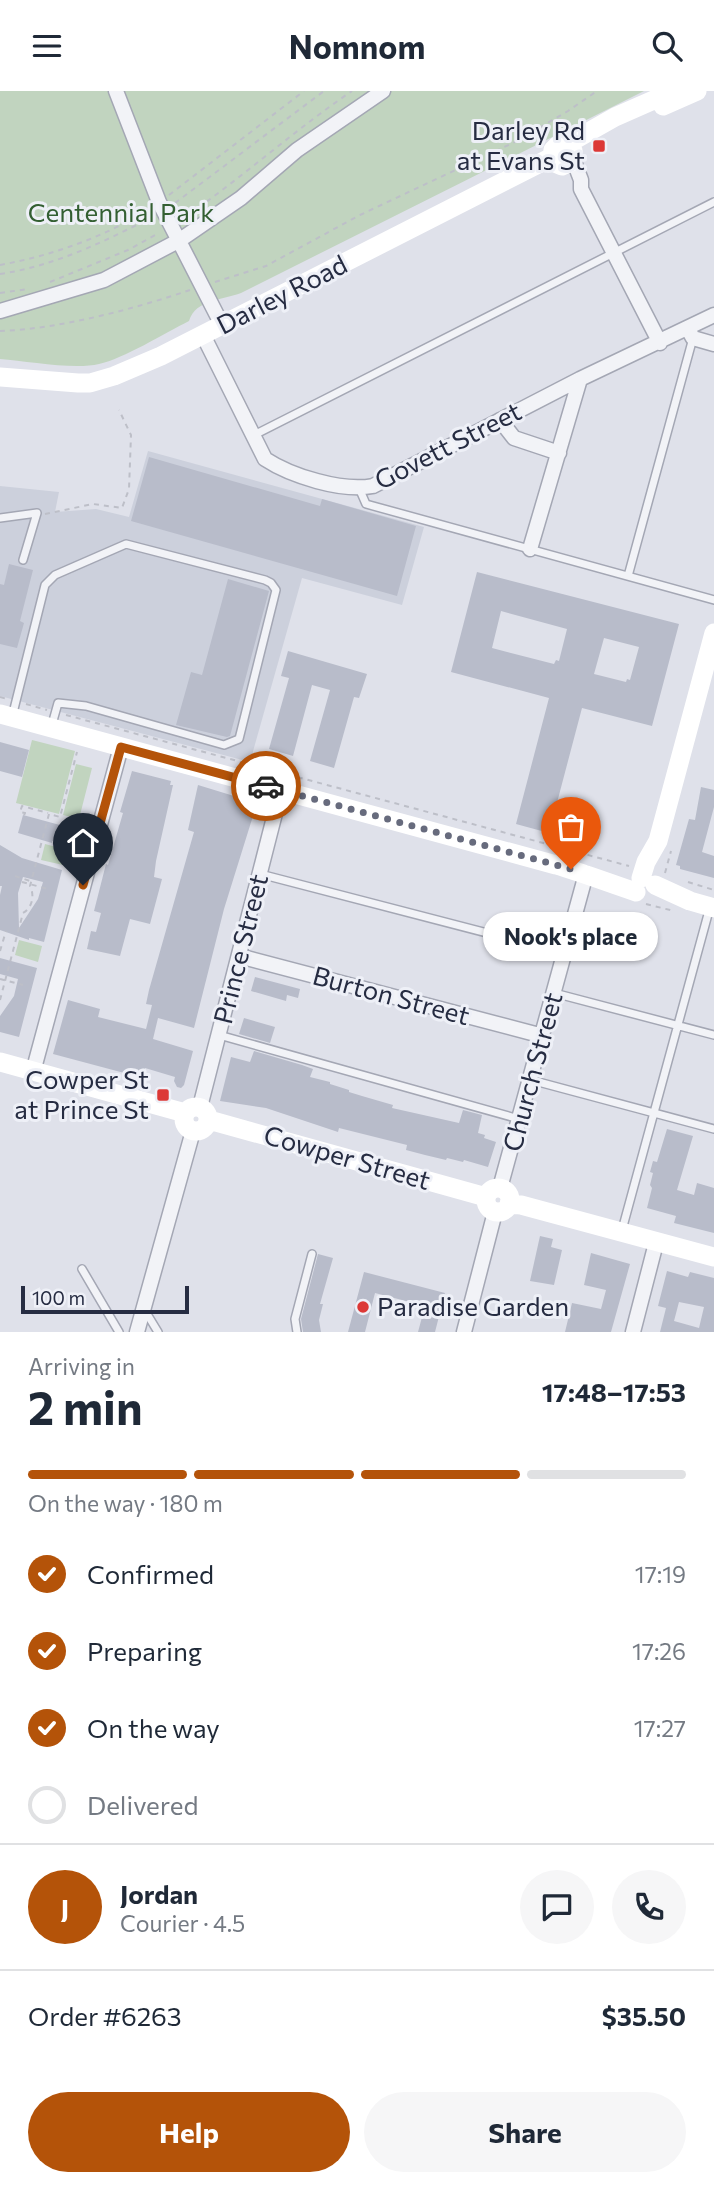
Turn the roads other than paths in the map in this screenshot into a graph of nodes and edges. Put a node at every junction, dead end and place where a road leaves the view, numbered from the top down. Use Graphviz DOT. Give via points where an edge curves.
graph roads {
  1 [pos="116,91"];
  2 [pos="383,91"];
  3 [pos="674,91"];
  4 [pos="697,91"];
  5 [pos="564,156"];
  6 [pos="714,202"];
  7 [pos="180,240"];
  8 [pos="614,254"];
  9 [pos="0,311"];
  10 [pos="714,315"];
  11 [pos="222,325"];
  12 [pos="691,333"];
  13 [pos="202,335"];
  14 [pos="660,343"];
  15 [pos="714,344"];
  16 [pos="0,376"];
  17 [pos="580,379"];
  18 [pos="500,420"];
  19 [pos="252,436"];
  20 [pos="559,453"];
  21 [pos="359,488"];
  22 [pos="0,518"];
  23 [pos="530,549"];
  24 [pos="23,560"];
  25 [pos="628,576"];
  26 [pos="714,600"];
  27 [pos="714,633"];
  28 [pos="709,675"];
  29 [pos="9,711"];
  30 [pos="53,720"];
  31 [pos="121,747"];
  32 [pos="281,790"];
  33 [pos="260,874"];
  34 [pos="592,875"];
  35 [pos="649,883"];
  36 [pos="713,901"];
  37 [pos="565,953"];
  38 [pos="239,956"];
  39 [pos="554,993"];
  40 [pos="678,1025"];
  41 [pos="219,1034"];
  42 [pos="714,1035"];
  43 [pos="543,1036"];
  44 [pos="0,1062"];
  45 [pos="33,1072"];
  46 [pos="531,1080"];
  47 [pos="653,1113"];
  48 [pos="197,1118"];
  49 [pos="520,1119"];
  50 [pos="714,1129"];
  51 [pos="498,1200"];
  52 [pos="622,1233"];
  53 [pos="656,1243"];
  54 [pos="312,1254"];
  55 [pos="714,1257"];
  56 [pos="82,1269"];
  57 [pos="144,1309"];
  58 [pos="119,1332"];
  59 [pos="136,1332"];
  60 [pos="158,1332"];
  61 [pos="297,1332"];
  62 [pos="464,1332"];
  63 [pos="632,1332"];
  1 -- 7 [label="street"];
  2 -- 7 [label="street" via="307,142 241,198"];
  3 -- 5 [label="main road, Darley Road" via="569,143"];
  4 -- 5 [label="main road, Darley Road"];
  5 -- 8 [label="street" via="581,180"];
  5 -- 11 [label="main road, Darley Road"];
  6 -- 8 [label="lane"];
  7 -- 9 [label="street" via="104,281"];
  7 -- 11 [label="street"];
  8 -- 14 [label="street"];
  8 -- 19 [label="lane"];
  10 -- 12 [label="street, Govett Street"];
  11 -- 13 [label="main road, Darley Road"];
  12 -- 14 [label="street, Govett Street"];
  12 -- 15 [label="street"];
  12 -- 25 [label="lane"];
  13 -- 16 [label="main road, Darley Road" via="90,383"];
  13 -- 19 [label="street, Govett Street"];
  14 -- 17 [label="street, Govett Street"];
  17 -- 18 [label="street, Govett Street"];
  17 -- 20 [label="street"];
  18 -- 20 [label="street" via="514,438"];
  18 -- 21 [label="street, Govett Street" via="373,486"];
  19 -- 21 [label="street, Govett Street" via="265,459 278,468"];
  20 -- 23 [label="street"];
  21 -- 23 [label="lane" via="366,504"];
  22 -- 24 [label="lane" via="37,513"];
  23 -- 25 [label="lane"];
  25 -- 26 [label="lane"];
  27 -- 28 [label="main road"];
  28 -- 35 [label="main road" via="658,841 646,862"];
  29 -- 30 [label="main road"];
  29 -- 30 [label="lane" via="46,585 55,575 126,544 265,580 276,590 235,742 224,745 86,706 58,703"];
  30 -- 31 [label="main road"];
  31 -- 32 [label="main road"];
  31 -- 45 [label="street"];
  32 -- 33 [label="street, Prince Street"];
  32 -- 34 [label="main road"];
  33 -- 37 [label="lane"];
  33 -- 38 [label="street, Prince Street"];
  34 -- 35 [label="main road"];
  34 -- 37 [label="street, Church Street"];
  35 -- 36 [label="main road" via="686,907"];
  36 -- 40 [label="lane"];
  37 -- 39 [label="street, Church Street"];
  38 -- 41 [label="street, Prince Street"];
  38 -- 43 [label="street, Burton Street"];
  39 -- 40 [label="lane"];
  39 -- 43 [label="street, Church Street"];
  40 -- 42 [label="lane"];
  40 -- 47 [label="lane"];
  41 -- 48 [label="street, Prince Street"];
  41 -- 49 [label="lane"];
  43 -- 46 [label="street, Church Street"];
  44 -- 45 [label="main road, Cowper Street"];
  45 -- 48 [label="main road, Cowper Street"];
  46 -- 47 [label="lane"];
  46 -- 49 [label="street, Church Street"];
  47 -- 50 [label="lane"];
  47 -- 52 [label="lane"];
  48 -- 51 [label="main road, Cowper Street"];
  48 -- 57 [label="street, Prince Street"];
  49 -- 51 [label="street, Church Street"];
  51 -- 52 [label="main road, Cowper Street"];
  51 -- 62 [label="street, Church Street"];
  52 -- 53 [label="main road, Cowper Street"];
  53 -- 55 [label="main road, Cowper Street"];
  53 -- 63 [label="street"];
  54 -- 61 [label="lane" via="295,1319"];
  56 -- 58 [label="lane"];
  57 -- 59 [label="street, Prince Street"];
  57 -- 60 [label="lane"];
}
